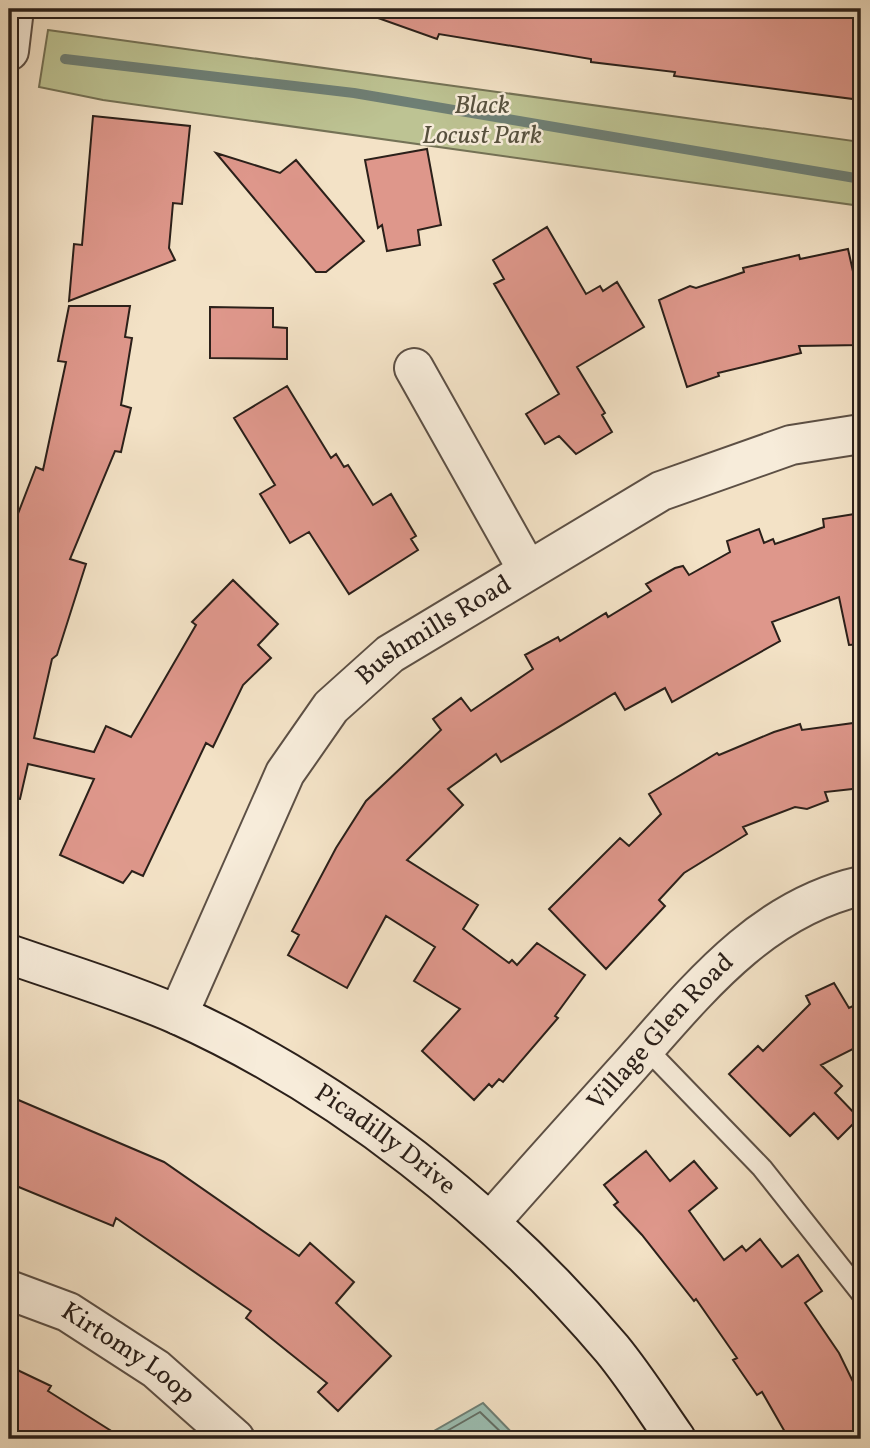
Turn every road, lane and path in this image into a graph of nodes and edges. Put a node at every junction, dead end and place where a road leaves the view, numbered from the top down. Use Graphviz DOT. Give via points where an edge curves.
graph roads {
  1 [pos="14,9"];
  2 [pos="9,51"];
  3 [pos="414,368"];
  4 [pos="861,433"];
  5 [pos="527,569"];
  6 [pos="861,886"];
  7 [pos="9,954"];
  8 [pos="178,1015"];
  9 [pos="646,1048"];
  10 [pos="491,1221"];
  11 [pos="9,1290"];
  12 [pos="861,1293"];
  13 [pos="235,1439"];
  14 [pos="676,1439"];
  1 -- 2 [label="street"];
  3 -- 5 [label="street"];
  4 -- 5 [label="street, Bushmills Road" via="791,445 661,491"];
  5 -- 8 [label="street, Bushmills Road" via="390,654 331,707 285,773"];
  6 -- 9 [label="street, Village Glen Road" via="836,892 773,924 711,973"];
  7 -- 8 [label="street, Picadilly Drive"];
  8 -- 10 [label="street, Picadilly Drive" via="371,1126"];
  9 -- 10 [label="street, Village Glen Road"];
  9 -- 12 [label="lane" via="762,1168"];
  10 -- 14 [label="street, Picadilly Drive" via="614,1351"];
  11 -- 13 [label="street, Kirtomy Loop" via="68,1312 156,1369"];
}
